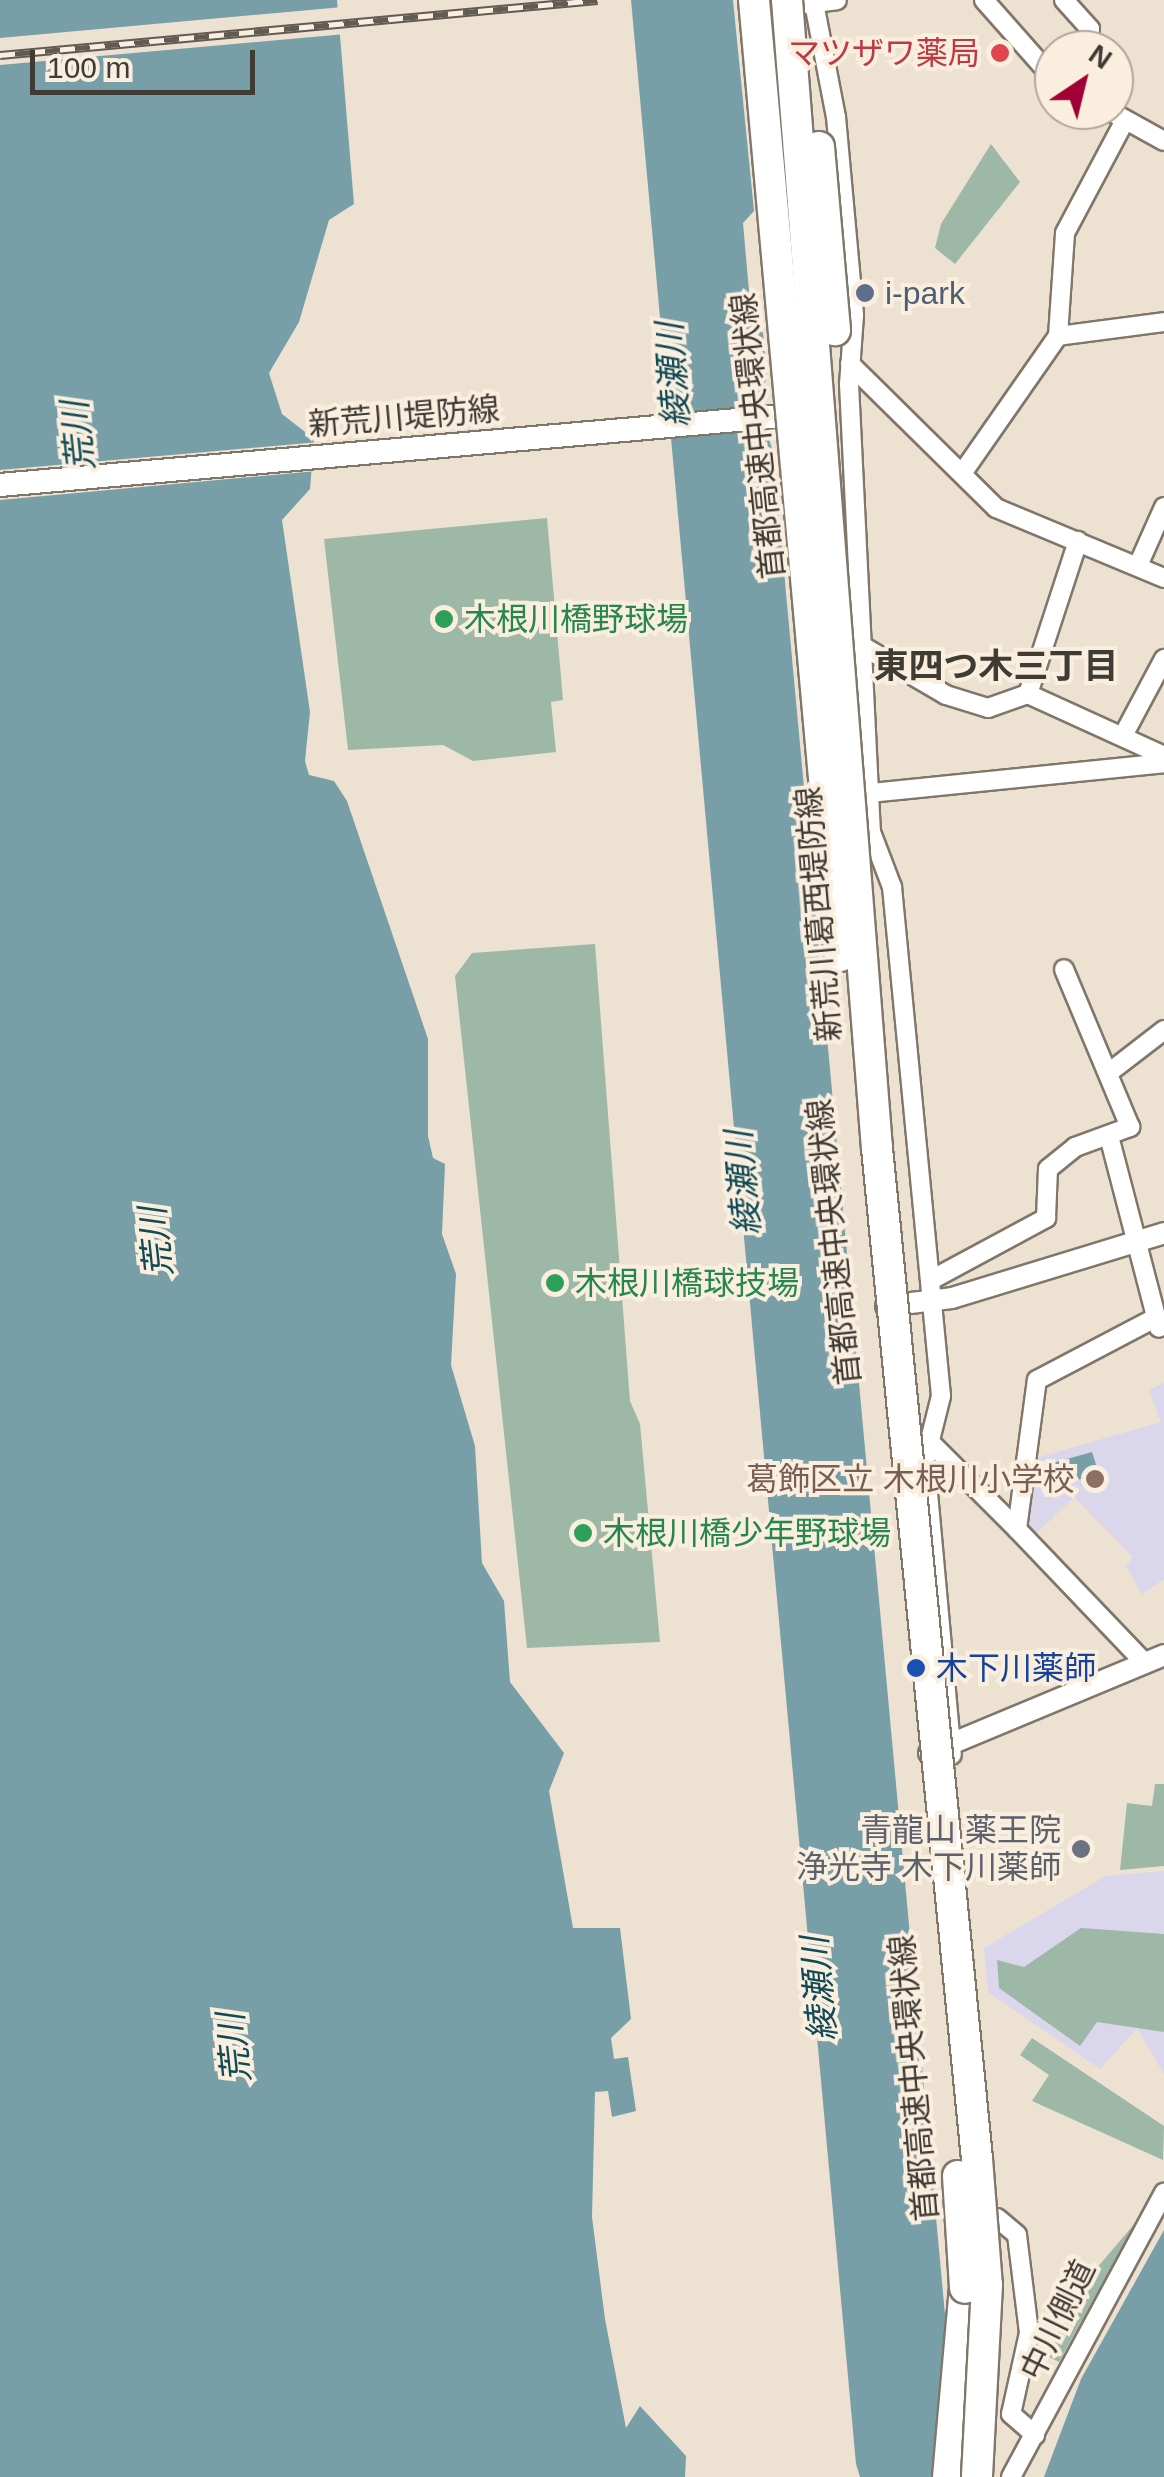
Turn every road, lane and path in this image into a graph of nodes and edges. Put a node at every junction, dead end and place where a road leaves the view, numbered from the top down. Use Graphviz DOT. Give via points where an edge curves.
graph roads {
  1 [pos="837,0"];
  2 [pos="984,0"];
  3 [pos="1064,0"];
  4 [pos="784,1"];
  5 [pos="1090,30"];
  6 [pos="1034,56"];
  7 [pos="1134,125"];
  8 [pos="1110,130"];
  9 [pos="1164,142"];
  10 [pos="1164,322"];
  11 [pos="1058,336"];
  12 [pos="850,364"];
  13 [pos="814,414"];
  14 [pos="963,472"];
  15 [pos="0,484"];
  16 [pos="1164,507"];
  17 [pos="1078,541"];
  18 [pos="1140,561"];
  19 [pos="1164,578"];
  20 [pos="864,646"];
  21 [pos="1164,659"];
  22 [pos="1028,694"];
  23 [pos="1125,732"];
  24 [pos="1164,760"];
  25 [pos="852,792"];
  26 [pos="1064,968"];
  27 [pos="1164,1030"];
  28 [pos="1111,1071"];
  29 [pos="1109,1136"];
  30 [pos="1164,1233"];
  31 [pos="1135,1242"];
  32 [pos="932,1291"];
  33 [pos="886,1306"];
  34 [pos="1159,1322"];
  35 [pos="899,1436"];
  36 [pos="932,1436"];
  37 [pos="1017,1529"];
  38 [pos="1164,1656"];
  39 [pos="1142,1660"];
  40 [pos="951,1742"];
  41 [pos="930,1754"];
  42 [pos="1164,2193"];
  43 [pos="997,2218"];
  44 [pos="977,2268"];
  45 [pos="1036,2435"];
  46 [pos="948,2477"];
  47 [pos="977,2477"];
  48 [pos="996,2477"];
  49 [pos="1011,2477"];
  1 -- 4 [label="street"];
  2 -- 6 [label="street"];
  3 -- 5 [label="street"];
  4 -- 12 [label="street" via="836,117"];
  4 -- 13 [label="main road, 新荒川葛西堤防線, bridge"];
  4 -- 25 [label="highway, 首都高速中央環状線, bridge"];
  4 -- 46 [label="highway, 首都高速中央環状線, bridge" via="806,560 957,2160 963,2367"];
  7 -- 9 [label="street"];
  8 -- 11 [label="street" via="1065,233"];
  10 -- 11 [label="street"];
  11 -- 14 [label="street"];
  12 -- 14 [label="street"];
  12 -- 20 [label="street"];
  13 -- 15 [label="main road, 新荒川堤防線"];
  13 -- 25 [label="main road, 新荒川葛西堤防線, bridge" via="830,637"];
  14 -- 17 [label="street" via="1020,524"];
  16 -- 18 [label="street"];
  17 -- 18 [label="street"];
  17 -- 22 [label="street"];
  18 -- 19 [label="street"];
  20 -- 22 [label="street" via="946,695 988,708"];
  20 -- 25 [label="street"];
  21 -- 23 [label="street"];
  22 -- 23 [label="street"];
  23 -- 24 [label="street"];
  24 -- 25 [label="street"];
  25 -- 32 [label="street" via="892,888"];
  25 -- 33 [label="main road, 新荒川葛西堤防線"];
  25 -- 47 [label="highway, 首都高速中央環状線, bridge" via="977,2158 987,2369"];
  26 -- 28 [label="street"];
  27 -- 28 [label="street"];
  28 -- 29 [label="street" via="1130,1127"];
  29 -- 31 [label="street"];
  29 -- 32 [label="street" via="1074,1147 1048,1170 1046,1218"];
  30 -- 31 [label="street"];
  31 -- 32 [label="street"];
  31 -- 34 [label="street"];
  32 -- 33 [label="street"];
  32 -- 36 [label="street" via="941,1396"];
  33 -- 35 [label="main road, 新荒川葛西堤防線"];
  34 -- 37 [label="street" via="1037,1380"];
  35 -- 36 [label="street"];
  35 -- 41 [label="main road, 新荒川葛西堤防線"];
  36 -- 37 [label="street"];
  36 -- 40 [label="street"];
  37 -- 39 [label="street"];
  38 -- 39 [label="street"];
  39 -- 40 [label="street"];
  40 -- 41 [label="street"];
  40 -- 43 [label="street"];
  41 -- 44 [label="main road, 新荒川葛西堤防線"];
  42 -- 45 [label="street, 中川側道" via="1100,2297"];
  43 -- 44 [label="street"];
  43 -- 45 [label="street" via="1018,2235 1028,2332 1011,2414"];
  44 -- 48 [label="main road, 新荒川葛西堤防線" via="986,2446"];
  45 -- 49 [label="street, 中川側道"];
}
